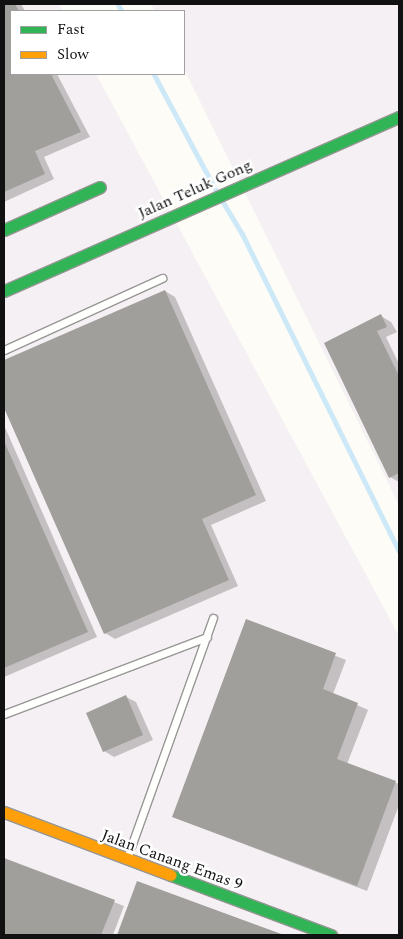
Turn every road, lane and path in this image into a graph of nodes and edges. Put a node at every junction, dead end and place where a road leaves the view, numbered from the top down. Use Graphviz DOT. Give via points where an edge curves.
graph roads {
  1 [pos="399,117"];
  2 [pos="100,187"];
  3 [pos="4,230"];
  4 [pos="162,278"];
  5 [pos="4,291"];
  6 [pos="4,350"];
  7 [pos="214,618"];
  8 [pos="207,637"];
  9 [pos="4,714"];
  10 [pos="4,812"];
  11 [pos="126,860"];
  12 [pos="331,935"];
  1 -- 5 [label="street, Jalan Teluk Gong"];
  2 -- 3 [label="street"];
  4 -- 6 [label="lane"];
  7 -- 8 [label="lane"];
  8 -- 9 [label="lane"];
  8 -- 11 [label="lane"];
  10 -- 11 [label="street, Jalan Canang Emas 9"];
  11 -- 12 [label="street, Jalan Canang Emas 9"];
}
